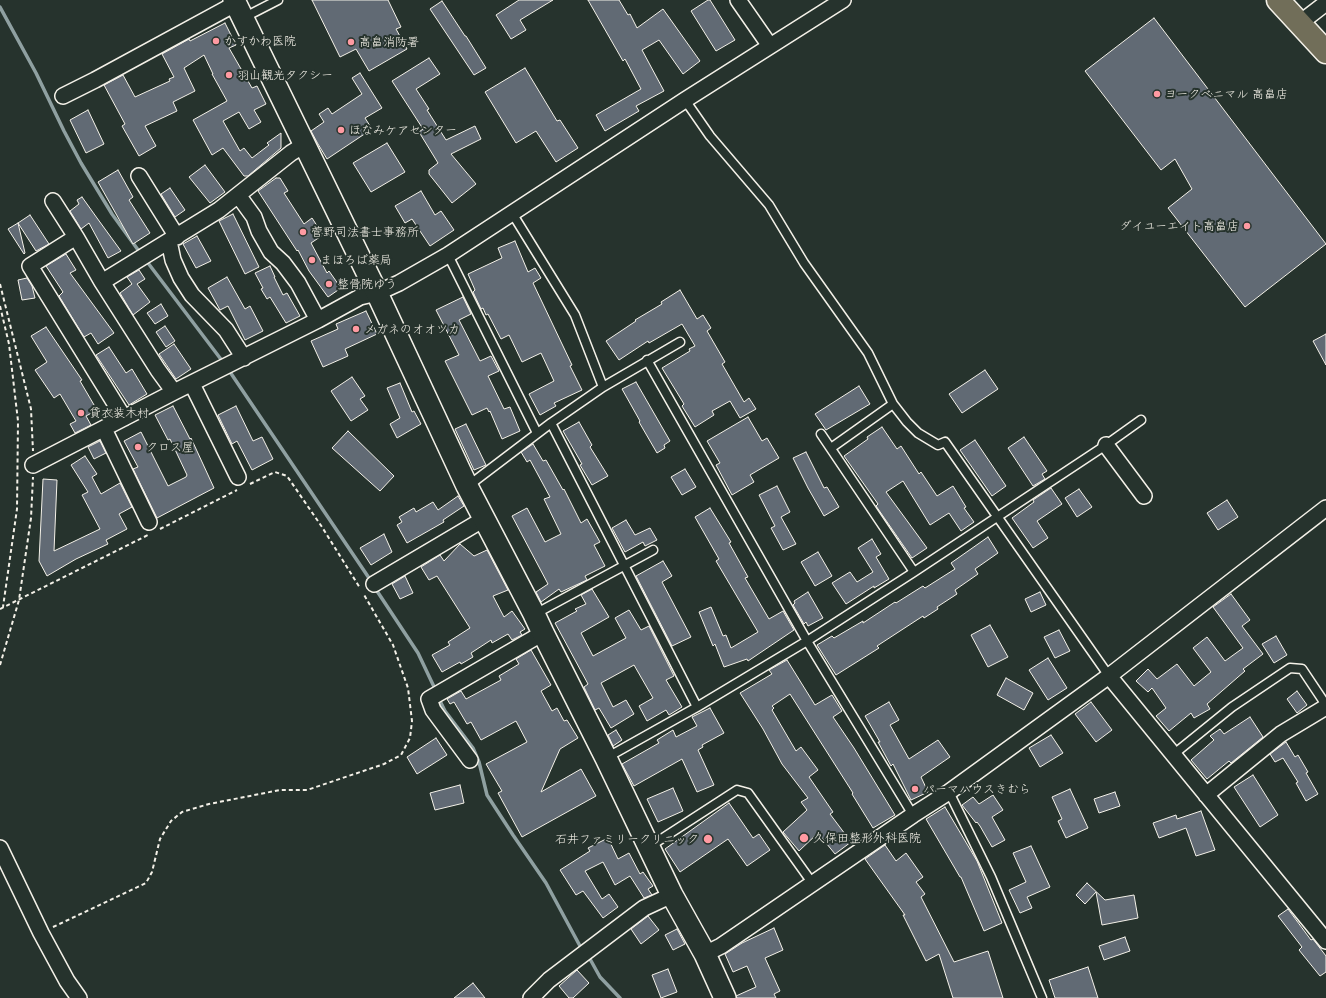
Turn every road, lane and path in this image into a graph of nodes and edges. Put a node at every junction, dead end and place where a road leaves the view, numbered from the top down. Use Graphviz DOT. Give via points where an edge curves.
graph roads {
  1 [pos="278,0"];
  2 [pos="738,0"];
  3 [pos="843,0"];
  4 [pos="1278,0"];
  5 [pos="1326,3"];
  6 [pos="237,7"];
  7 [pos="1300,23"];
  8 [pos="770,46"];
  9 [pos="1326,52"];
  10 [pos="62,96"];
  11 [pos="685,100"];
  12 [pos="304,145"];
  13 [pos="139,176"];
  14 [pos="238,194"];
  15 [pos="53,201"];
  16 [pos="512,213"];
  17 [pos="76,237"];
  18 [pos="173,239"];
  19 [pos="448,255"];
  20 [pos="102,282"];
  21 [pos="0,284"];
  22 [pos="377,293"];
  23 [pos="0,306"];
  24 [pos="318,320"];
  25 [pos="680,342"];
  26 [pos="244,358"];
  27 [pos="647,360"];
  28 [pos="192,384"];
  29 [pos="603,387"];
  30 [pos="174,392"];
  31 [pos="893,404"];
  32 [pos="124,418"];
  33 [pos="1141,420"];
  34 [pos="551,423"];
  35 [pos="104,429"];
  36 [pos="537,433"];
  37 [pos="821,434"];
  38 [pos="1106,445"];
  39 [pos="831,448"];
  40 [pos="33,465"];
  41 [pos="241,484"];
  42 [pos="467,486"];
  43 [pos="1144,496"];
  44 [pos="1326,508"];
  45 [pos="997,516"];
  46 [pos="484,519"];
  47 [pos="149,522"];
  48 [pos="654,550"];
  49 [pos="624,565"];
  50 [pos="914,572"];
  51 [pos="374,584"];
  52 [pos="19,600"];
  53 [pos="3,607"];
  54 [pos="0,609"];
  55 [pos="534,614"];
  56 [pos="543,634"];
  57 [pos="807,641"];
  58 [pos="0,665"];
  59 [pos="1109,676"];
  60 [pos="1326,706"];
  61 [pos="697,707"];
  62 [pos="1174,754"];
  63 [pos="606,758"];
  64 [pos="470,760"];
  65 [pos="949,792"];
  66 [pos="1206,795"];
  67 [pos="913,815"];
  68 [pos="649,847"];
  69 [pos="0,848"];
  70 [pos="813,884"];
  71 [pos="672,895"];
  72 [pos="41,933"];
  73 [pos="1326,942"];
  74 [pos="705,954"];
  75 [pos="79,998"];
  76 [pos="531,998"];
  77 [pos="725,998"];
  78 [pos="1042,998"];
  1 -- 6 [label="lane"];
  2 -- 8 [label="street"];
  3 -- 8 [label="street"];
  4 -- 7 [label="main road"];
  5 -- 7 [label="street"];
  6 -- 10 [label="street"];
  6 -- 12 [label="street"];
  7 -- 9 [label="main road"];
  8 -- 11 [label="street"];
  11 -- 16 [label="street"];
  11 -- 31 [label="lane" via="710,136 770,205 804,264 868,353"];
  12 -- 14 [label="street"];
  12 -- 22 [label="street"];
  13 -- 18 [label="street"];
  14 -- 18 [label="street" via="219,210"];
  14 -- 24 [label="street" via="254,216 259,231 272,252 298,283"];
  15 -- 17 [label="street"];
  16 -- 19 [label="street"];
  16 -- 29 [label="lane" via="575,316"];
  17 -- 20 [label="street"];
  17 -- 32 [label="street" via="30,266"];
  18 -- 20 [label="street"];
  18 -- 26 [label="street" via="173,260 181,278 192,295 226,330"];
  19 -- 22 [label="street" via="399,284"];
  19 -- 36 [label="lane"];
  20 -- 30 [label="street"];
  21 -- 40 [label="path" via="31,409"];
  22 -- 24 [label="street" via="360,297"];
  22 -- 42 [label="street"];
  23 -- 53 [label="path" via="9,344 18,421 17,509"];
  24 -- 26 [label="street"];
  25 -- 27 [label="lane"];
  26 -- 28 [label="street"];
  27 -- 29 [label="lane"];
  27 -- 57 [label="lane"];
  28 -- 30 [label="street"];
  28 -- 41 [label="street"];
  29 -- 34 [label="lane"];
  30 -- 32 [label="street"];
  31 -- 39 [label="lane"];
  31 -- 45 [label="lane" via="918,433 938,445 946,442"];
  32 -- 35 [label="street"];
  33 -- 38 [label="lane"];
  34 -- 36 [label="lane"];
  34 -- 49 [label="lane"];
  35 -- 40 [label="street"];
  35 -- 47 [label="street"];
  36 -- 42 [label="lane"];
  37 -- 39 [label="lane"];
  38 -- 43 [label="street"];
  38 -- 45 [label="lane"];
  39 -- 50 [label="lane"];
  40 -- 52 [label="path" via="31,518"];
  41 -- 52 [label="path"];
  41 -- 72 [label="path" via="275,472 287,476 322,527 393,645 408,688 412,721 410,738 402,755 326,784 306,790 280,790 182,812 171,821 160,838 152,872 146,883"];
  42 -- 46 [label="street"];
  44 -- 59 [label="street"];
  45 -- 50 [label="lane"];
  45 -- 59 [label="lane"];
  46 -- 51 [label="street"];
  46 -- 55 [label="street"];
  48 -- 49 [label="lane"];
  49 -- 55 [label="lane"];
  49 -- 61 [label="lane"];
  50 -- 57 [label="lane"];
  52 -- 53 [label="path"];
  52 -- 58 [label="path"];
  53 -- 54 [label="path"];
  55 -- 56 [label="street"];
  56 -- 63 [label="street"];
  56 -- 64 [label="street" via="429,699 433,710"];
  57 -- 61 [label="lane"];
  57 -- 67 [label="lane"];
  59 -- 62 [label="street"];
  59 -- 65 [label="street"];
  60 -- 62 [label="lane" via="1302,669 1290,668 1232,707"];
  60 -- 66 [label="street" via="1282,734"];
  61 -- 63 [label="lane"];
  62 -- 66 [label="street"];
  63 -- 68 [label="street"];
  65 -- 67 [label="street"];
  65 -- 78 [label="lane" via="991,877"];
  66 -- 73 [label="street"];
  67 -- 70 [label="street"];
  68 -- 70 [label="lane" via="737,790 748,793"];
  68 -- 71 [label="street"];
  69 -- 72 [label="street"];
  70 -- 74 [label="street"];
  71 -- 74 [label="street"];
  71 -- 76 [label="street" via="644,908 549,980"];
  72 -- 75 [label="street"];
  74 -- 77 [label="street"];
}
